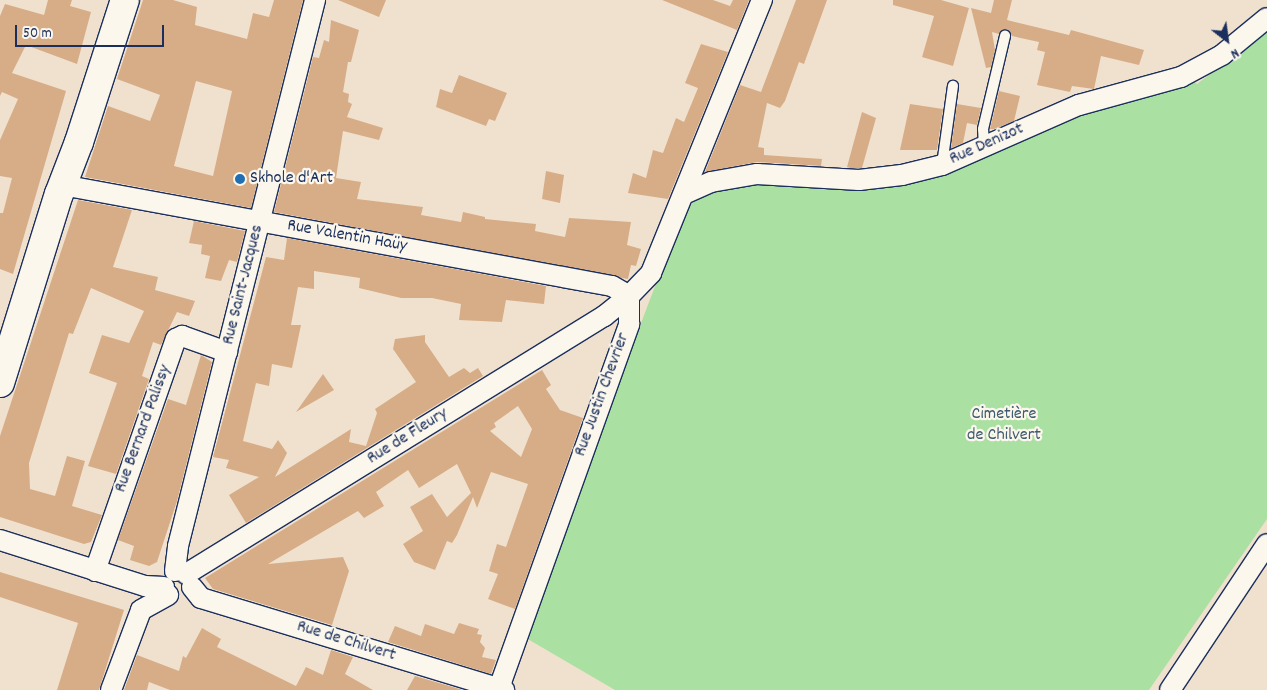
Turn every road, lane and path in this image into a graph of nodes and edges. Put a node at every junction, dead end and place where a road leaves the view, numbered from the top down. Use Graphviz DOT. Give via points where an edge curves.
graph roads {
  1 [pos="110,0"];
  2 [pos="125,0"];
  3 [pos="315,0"];
  4 [pos="762,0"];
  5 [pos="1267,18"];
  6 [pos="1005,36"];
  7 [pos="103,47"];
  8 [pos="953,86"];
  9 [pos="984,148"];
  10 [pos="942,165"];
  11 [pos="62,185"];
  12 [pos="686,193"];
  13 [pos="260,221"];
  14 [pos="629,296"];
  15 [pos="227,352"];
  16 [pos="0,383"];
  17 [pos="0,540"];
  18 [pos="1267,544"];
  19 [pos="95,571"];
  20 [pos="177,583"];
  21 [pos="502,689"];
  22 [pos="111,690"];
  23 [pos="1170,690"];
  1 -- 7 [label="main road"];
  2 -- 7 [label="main road"];
  3 -- 13 [label="street, Rue Saint-Jacques"];
  4 -- 12 [label="street"];
  5 -- 9 [label="street, Rue Denizot" via="1222,55 1181,77 1079,105"];
  6 -- 9 [label="lane" via="983,129"];
  7 -- 11 [label="main road" via="67,144"];
  8 -- 10 [label="lane"];
  9 -- 10 [label="street, Rue Denizot"];
  10 -- 12 [label="street, Rue Denizot" via="902,175 858,180 757,174 711,182"];
  11 -- 13 [label="street, Rue Valentin Haüy"];
  11 -- 16 [label="main road"];
  12 -- 14 [label="street" via="651,273"];
  13 -- 14 [label="street, Rue Valentin Haüy" via="612,286"];
  13 -- 15 [label="street, Rue Saint-Jacques"];
  14 -- 20 [label="street, Rue de Fleury" via="604,316"];
  14 -- 21 [label="street, Rue Justin Chevrier" via="629,324"];
  15 -- 19 [label="street, Rue Bernard Palissy" via="182,336 176,339"];
  15 -- 20 [label="street, Rue Saint-Jacques" via="178,546"];
  17 -- 19 [label="street"];
  18 -- 23 [label="street"];
  19 -- 20 [label="street" via="144,586"];
  20 -- 21 [label="street, Rue de Chilvert" via="201,598"];
  20 -- 22 [label="street, Rue de Fleury" via="141,610"];
}
